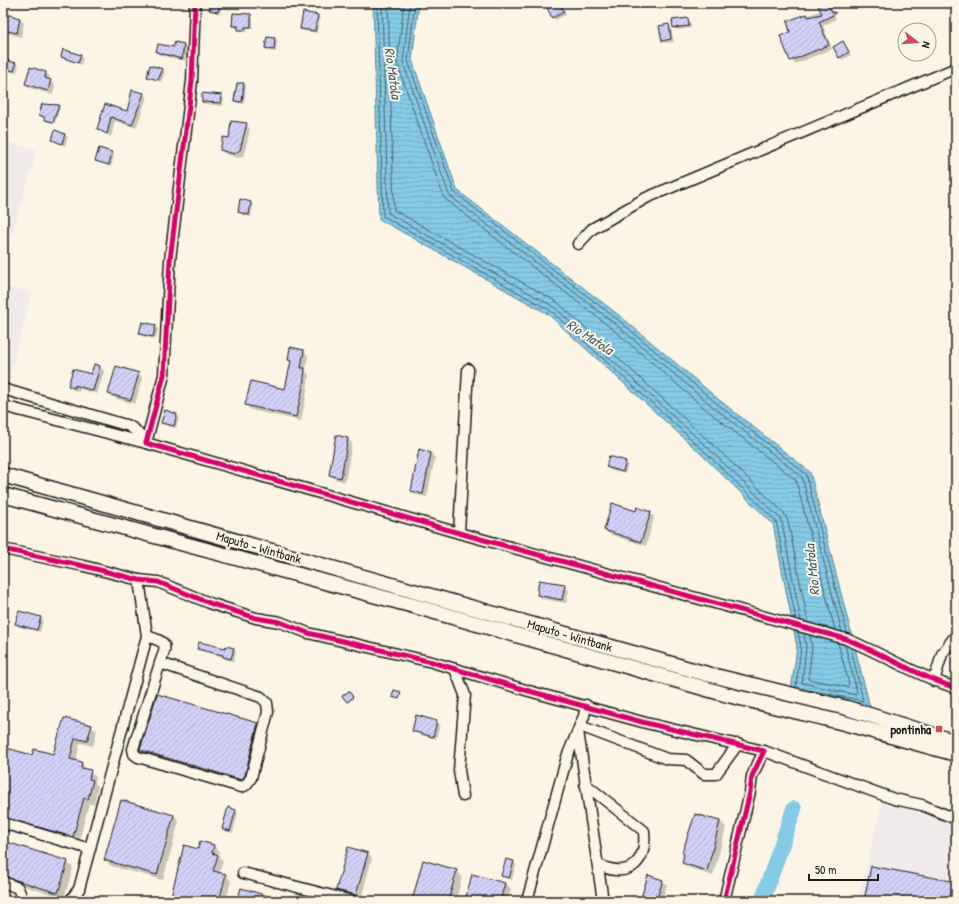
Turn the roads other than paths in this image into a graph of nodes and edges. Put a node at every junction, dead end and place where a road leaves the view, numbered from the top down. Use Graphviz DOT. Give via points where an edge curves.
graph roads {
  1 [pos="195,3"];
  2 [pos="956,68"];
  3 [pos="578,244"];
  4 [pos="468,369"];
  5 [pos="3,389"];
  6 [pos="3,406"];
  7 [pos="146,443"];
  8 [pos="3,474"];
  9 [pos="3,495"];
  10 [pos="459,533"];
  11 [pos="3,549"];
  12 [pos="139,580"];
  13 [pos="147,636"];
  14 [pos="956,636"];
  15 [pos="160,664"];
  16 [pos="455,669"];
  17 [pos="934,681"];
  18 [pos="956,688"];
  19 [pos="586,706"];
  20 [pos="579,728"];
  21 [pos="956,742"];
  22 [pos="738,744"];
  23 [pos="764,751"];
  24 [pos="956,754"];
  25 [pos="585,784"];
  26 [pos="463,796"];
  27 [pos="956,819"];
  28 [pos="3,823"];
  29 [pos="90,849"];
  30 [pos="599,865"];
  31 [pos="243,873"];
  32 [pos="3,882"];
  33 [pos="79,889"];
  34 [pos="24,901"];
  35 [pos="70,901"];
  36 [pos="82,901"];
  37 [pos="352,901"];
  38 [pos="527,901"];
  39 [pos="603,901"];
  40 [pos="724,901"];
  1 -- 7 [label="street" via="192,81 170,260 164,374"];
  2 -- 3 [label="street" via="646,198 592,229"];
  4 -- 10 [label="street"];
  5 -- 7 [label="street" via="129,426"];
  6 -- 7 [label="street"];
  7 -- 10 [label="street"];
  8 -- 21 [label="highway, Maputo - Wintbank" via="731,680 847,708"];
  9 -- 24 [label="highway, Maputo - Wintbank" via="414,606 728,695 844,722"];
  10 -- 17 [label="street" via="846,639"];
  11 -- 12 [label="street"];
  12 -- 13 [label="street"];
  12 -- 16 [label="street" via="158,582 212,604 256,618 280,622 308,633"];
  13 -- 15 [label="street" via="162,640 164,643"];
  13 -- 29 [label="street"];
  14 -- 17 [label="street" via="942,654"];
  15 -- 15 [label="street" via="261,697 267,703 268,712 251,778 246,785 241,787 134,754 133,749"];
  16 -- 19 [label="street"];
  16 -- 26 [label="street" via="464,695 459,770"];
  17 -- 18 [label="street"];
  19 -- 20 [label="street"];
  19 -- 22 [label="street"];
  20 -- 22 [label="street" via="667,759 686,760 704,774 716,774"];
  20 -- 25 [label="street"];
  20 -- 38 [label="street" via="567,757"];
  22 -- 23 [label="street"];
  23 -- 27 [label="street"];
  23 -- 40 [label="street" via="752,776"];
  25 -- 30 [label="street"];
  25 -- 30 [label="street" via="644,831 642,857 635,864 623,870 609,870"];
  28 -- 29 [label="street"];
  29 -- 33 [label="street"];
  30 -- 39 [label="street" via="600,893"];
  31 -- 37 [label="street"];
  32 -- 34 [label="street" via="18,888"];
  33 -- 35 [label="street"];
  33 -- 36 [label="street"];
}
